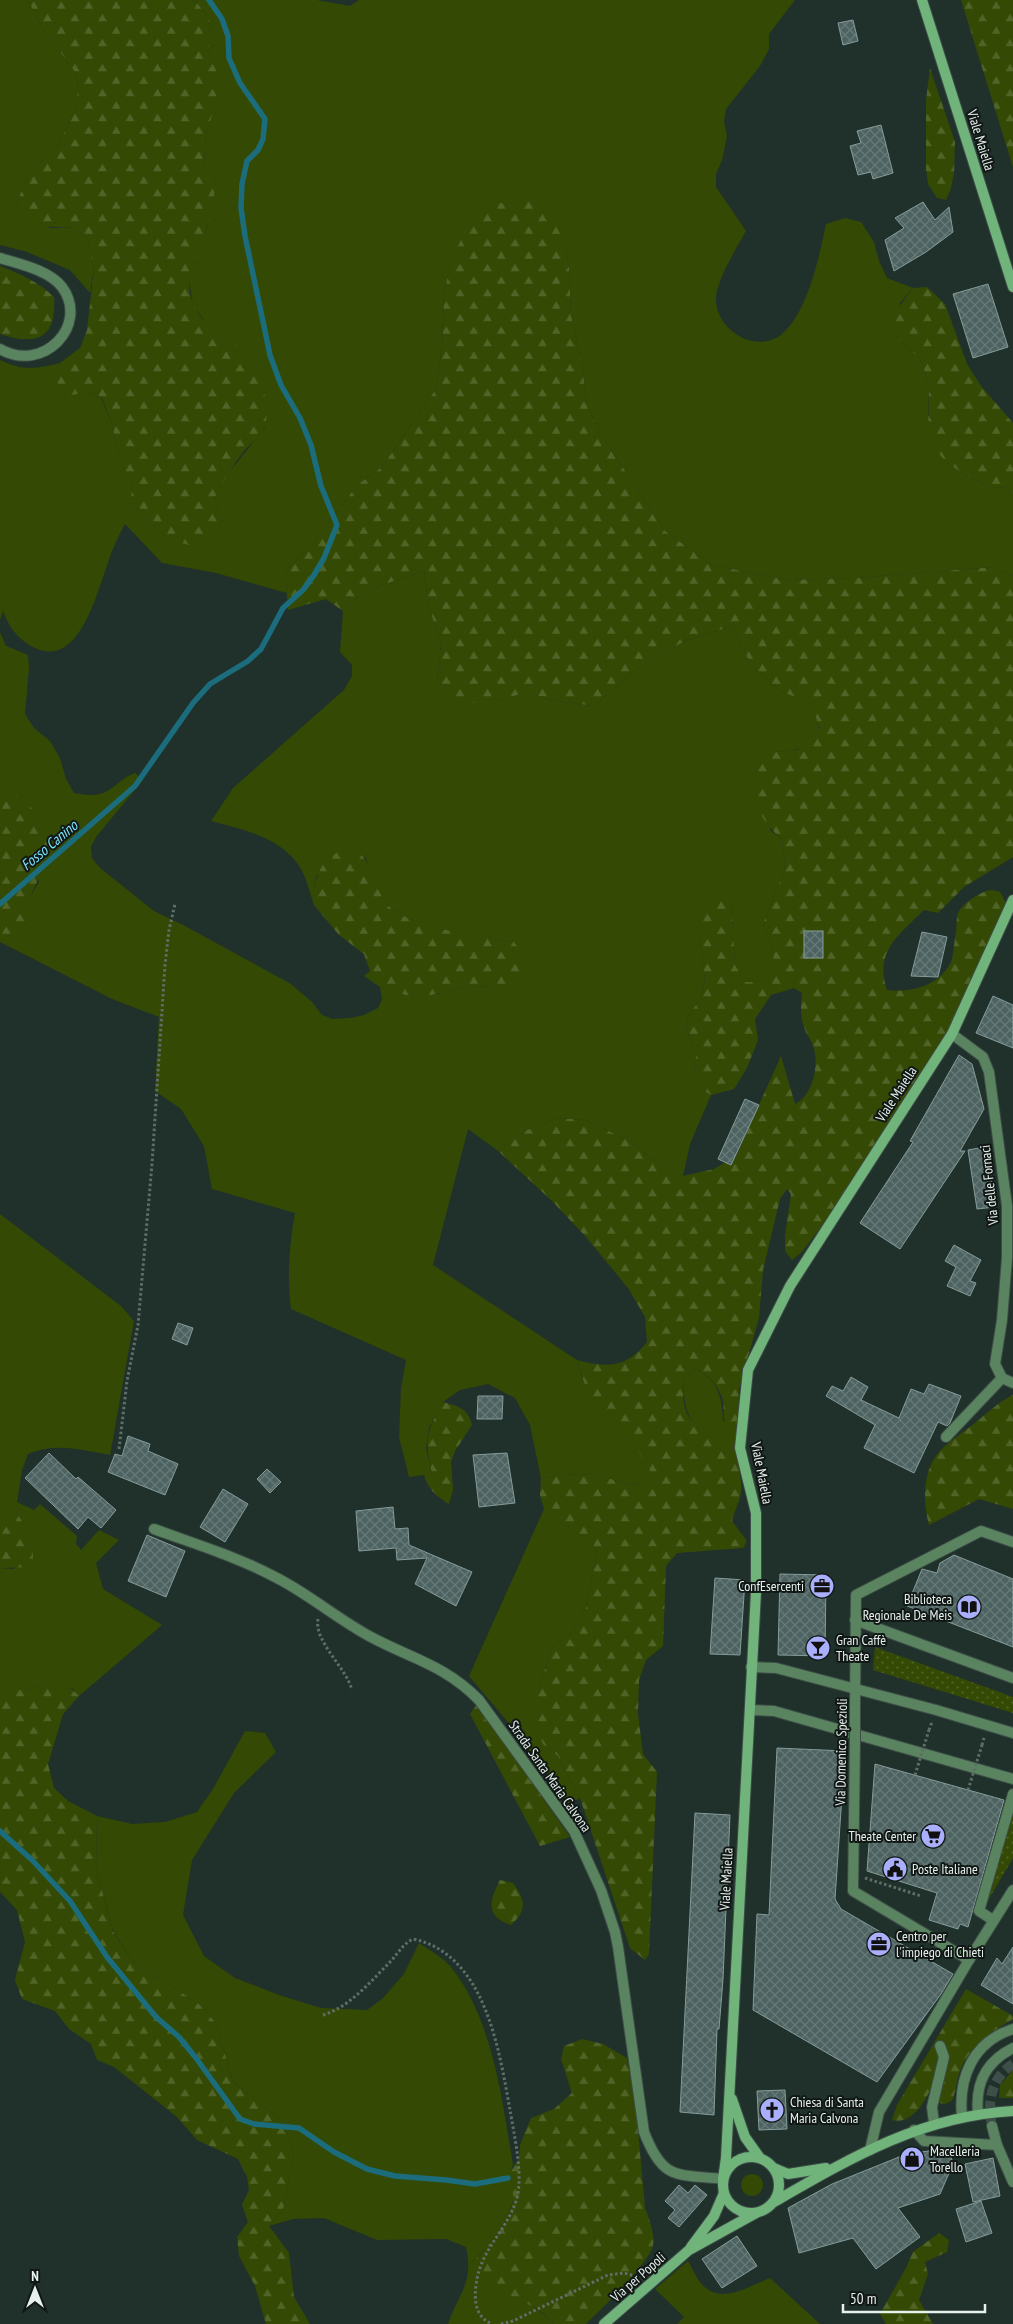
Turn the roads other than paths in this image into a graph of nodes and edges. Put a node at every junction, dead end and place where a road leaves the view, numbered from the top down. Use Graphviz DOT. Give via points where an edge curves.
graph roads {
  1 [pos="922,0"];
  2 [pos="0,258"];
  3 [pos="1013,287"];
  4 [pos="0,349"];
  5 [pos="1013,900"];
  6 [pos="952,1034"];
  7 [pos="1002,1378"];
  8 [pos="1013,1383"];
  9 [pos="946,1437"];
  10 [pos="154,1529"];
  11 [pos="1013,1542"];
  12 [pos="855,1620"];
  13 [pos="751,1667"];
  14 [pos="1013,1678"];
  15 [pos="856,1688"];
  16 [pos="750,1710"];
  17 [pos="1013,1733"];
  18 [pos="1013,1779"];
  19 [pos="1013,1794"];
  20 [pos="1013,1890"];
  21 [pos="994,1920"];
  22 [pos="969,1960"];
  23 [pos="1013,2029"];
  24 [pos="940,2046"];
  25 [pos="1013,2048"];
  26 [pos="730,2093"];
  27 [pos="1013,2111"];
  28 [pos="978,2114"];
  29 [pos="962,2117"];
  30 [pos="934,2123"];
  31 [pos="992,2126"];
  32 [pos="914,2130"];
  33 [pos="997,2145"];
  34 [pos="870,2150"];
  35 [pos="760,2158"];
  36 [pos="836,2166"];
  37 [pos="774,2168"];
  38 [pos="723,2179"];
  39 [pos="1013,2182"];
  40 [pos="724,2194"];
  41 [pos="774,2202"];
  42 [pos="756,2213"];
  43 [pos="689,2250"];
  44 [pos="604,2324"];
  1 -- 3 [label="main road, Viale Maiella"];
  2 -- 4 [label="street" via="31,268 61,286 69,302 69,318 61,339 39,355 18,356"];
  5 -- 6 [label="main road, Viale Maiella"];
  6 -- 7 [label="street, Via delle Fornaci" via="983,1057 989,1072 1007,1206 1007,1258 995,1364"];
  6 -- 13 [label="main road, Viale Maiella" via="790,1286 748,1370 740,1448 756,1513 756,1592"];
  7 -- 8 [label="street"];
  7 -- 9 [label="street"];
  10 -- 38 [label="street, Strada Santa Maria Calvona" via="239,1560 279,1579 372,1638 447,1672 479,1700 560,1810 588,1861 615,1932 644,2132 650,2147 662,2166 675,2174"];
  11 -- 12 [label="street, Via Domenico Spezioli" via="980,1530 856,1595"];
  12 -- 14 [label="street"];
  12 -- 15 [label="street, Via Domenico Spezioli"];
  13 -- 15 [label="street, Via Domenico Spezioli" via="776,1668"];
  13 -- 16 [label="main road, Viale Maiella"];
  15 -- 17 [label="street"];
  15 -- 22 [label="street, Via Domenico Spezioli, bridge" via="853,1891"];
  16 -- 18 [label="street" via="774,1711"];
  16 -- 26 [label="main road, Viale Maiella"];
  19 -- 21 [label="street" via="979,1912"];
  20 -- 21 [label="street"];
  21 -- 22 [label="street"];
  22 -- 34 [label="street" via="878,2112"];
  23 -- 29 [label="street" via="992,2039 968,2068 961,2092"];
  24 -- 30 [label="street" via="944,2057 932,2106"];
  25 -- 28 [label="street" via="994,2060 982,2077 978,2088"];
  26 -- 35 [label="main road, Viale Maiella" via="745,2137"];
  26 -- 38 [label="main road, Viale Maiella"];
  27 -- 28 [label="main road"];
  28 -- 29 [label="main road"];
  29 -- 30 [label="main road"];
  30 -- 32 [label="main road"];
  31 -- 33 [label="street"];
  32 -- 33 [label="street" via="924,2141"];
  32 -- 34 [label="main road"];
  33 -- 39 [label="street"];
  34 -- 36 [label="main road"];
  35 -- 37 [label="main road"];
  35 -- 38 [label="main road" via="737,2160"];
  36 -- 37 [label="main road" via="802,2173 785,2173"];
  36 -- 41 [label="main road"];
  37 -- 41 [label="main road" via="780,2185"];
  38 -- 40 [label="main road"];
  40 -- 42 [label="main road" via="734,2209"];
  40 -- 43 [label="main road, Via per Popoli" via="714,2216"];
  41 -- 42 [label="main road"];
  42 -- 43 [label="main road, Via per Popoli"];
  43 -- 44 [label="main road, Via per Popoli"];
}
